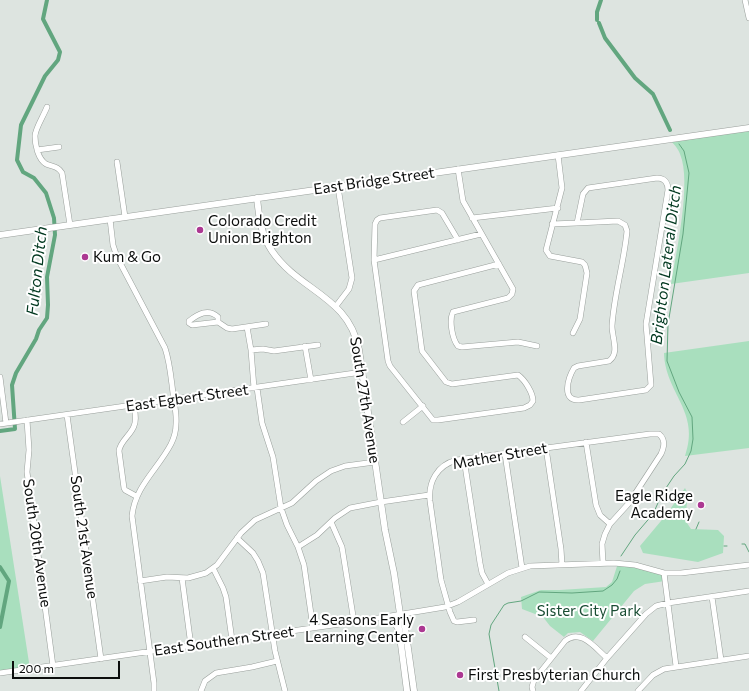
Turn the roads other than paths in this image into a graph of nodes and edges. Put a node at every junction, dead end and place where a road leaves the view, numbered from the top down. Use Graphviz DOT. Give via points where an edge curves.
graph roads {
  1 [pos="745,0"];
  2 [pos="749,18"];
  3 [pos="47,107"];
  4 [pos="749,128"];
  5 [pos="59,147"];
  6 [pos="37,150"];
  7 [pos="558,155"];
  8 [pos="117,162"];
  9 [pos="458,169"];
  10 [pos="338,186"];
  11 [pos="256,198"];
  12 [pos="558,208"];
  13 [pos="125,217"];
  14 [pos="472,218"];
  15 [pos="110,219"];
  16 [pos="576,223"];
  17 [pos="552,224"];
  18 [pos="70,225"];
  19 [pos="481,234"];
  20 [pos="0,235"];
  21 [pos="458,240"];
  22 [pos="374,260"];
  23 [pos="499,264"];
  24 [pos="336,306"];
  25 [pos="218,322"];
  26 [pos="266,324"];
  27 [pos="248,327"];
  28 [pos="573,333"];
  29 [pos="318,345"];
  30 [pos="305,346"];
  31 [pos="537,346"];
  32 [pos="251,350"];
  33 [pos="362,372"];
  34 [pos="0,377"];
  35 [pos="311,380"];
  36 [pos="256,388"];
  37 [pos="174,399"];
  38 [pos="134,406"];
  39 [pos="423,406"];
  40 [pos="67,415"];
  41 [pos="27,420"];
  42 [pos="9,422"];
  43 [pos="403,422"];
  44 [pos="0,424"];
  45 [pos="586,442"];
  46 [pos="546,448"];
  47 [pos="505,454"];
  48 [pos="464,460"];
  49 [pos="375,462"];
  50 [pos="429,495"];
  51 [pos="136,496"];
  52 [pos="381,502"];
  53 [pos="281,508"];
  54 [pos="331,522"];
  55 [pos="610,524"];
  56 [pos="237,538"];
  57 [pos="298,547"];
  58 [pos="603,563"];
  59 [pos="562,565"];
  60 [pos="749,565"];
  61 [pos="213,568"];
  62 [pos="522,568"];
  63 [pos="664,573"];
  64 [pos="182,578"];
  65 [pos="140,581"];
  66 [pos="488,584"];
  67 [pos="749,591"];
  68 [pos="712,597"];
  69 [pos="668,603"];
  70 [pos="448,606"];
  71 [pos="400,614"];
  72 [pos="374,618"];
  73 [pos="474,620"];
  74 [pos="354,622"];
  75 [pos="313,628"];
  76 [pos="399,631"];
  77 [pos="272,634"];
  78 [pos="525,637"];
  79 [pos="232,640"];
  80 [pos="191,646"];
  81 [pos="150,652"];
  82 [pos="749,656"];
  83 [pos="551,658"];
  84 [pos="607,658"];
  85 [pos="101,659"];
  86 [pos="721,660"];
  87 [pos="277,661"];
  88 [pos="53,666"];
  89 [pos="676,666"];
  90 [pos="0,673"];
  91 [pos="154,691"];
  92 [pos="201,691"];
  93 [pos="285,691"];
  94 [pos="407,691"];
  95 [pos="414,691"];
  96 [pos="533,691"];
  97 [pos="581,691"];
  98 [pos="638,691"];
  1 -- 2 [label="street"];
  3 -- 6 [label="street" via="35,135"];
  4 -- 7 [label="main road, East Bridge Street"];
  5 -- 6 [label="street"];
  6 -- 18 [label="street" via="42,161 56,166 62,173"];
  7 -- 9 [label="main road, East Bridge Street"];
  7 -- 12 [label="street" via="562,188"];
  8 -- 13 [label="street"];
  9 -- 10 [label="main road, East Bridge Street"];
  9 -- 14 [label="street" via="462,202"];
  10 -- 11 [label="main road, East Bridge Street"];
  10 -- 24 [label="street" via="352,278 349,289"];
  11 -- 13 [label="main road, East Bridge Street"];
  11 -- 24 [label="main road, South 27th Avenue" via="262,231 275,255 286,267"];
  12 -- 14 [label="street"];
  12 -- 17 [label="street"];
  13 -- 15 [label="main road, East Bridge Street"];
  14 -- 19 [label="street"];
  15 -- 18 [label="main road, East Bridge Street"];
  15 -- 37 [label="street" via="117,257 165,348"];
  16 -- 16 [label="street" via="583,194 588,188 656,178 664,179 667,184 664,225 646,324 651,381 650,388 646,390 579,400 568,396 567,391 574,368 609,361 615,354 612,324 627,231 625,225 618,221"];
  16 -- 17 [label="street"];
  17 -- 28 [label="street" via="546,246 547,253 583,262 587,271 580,319"];
  18 -- 20 [label="main road, East Bridge Street"];
  19 -- 21 [label="street"];
  19 -- 23 [label="street"];
  21 -- 22 [label="street"];
  21 -- 22 [label="street" via="439,211 380,218 375,224"];
  22 -- 39 [label="street" via="389,363"];
  23 -- 31 [label="street" via="513,286 512,294 508,298 454,312 451,318 455,342 462,347 518,342"];
  23 -- 39 [label="street" via="416,286 414,291 422,350 450,384 518,375 532,396 532,403 524,408 436,420 432,419"];
  24 -- 33 [label="main road, South 27th Avenue" via="354,332"];
  25 -- 25 [label="street" via="215,315 205,312 189,320 192,325"];
  25 -- 27 [label="street" via="229,329"];
  26 -- 27 [label="street"];
  27 -- 32 [label="street"];
  29 -- 30 [label="street"];
  30 -- 32 [label="street"];
  30 -- 35 [label="street"];
  32 -- 36 [label="street"];
  33 -- 35 [label="street, East Egbert Street"];
  33 -- 49 [label="main road, South 27th Avenue"];
  34 -- 42 [label="street"];
  35 -- 36 [label="street, East Egbert Street"];
  36 -- 37 [label="street, East Egbert Street"];
  36 -- 53 [label="street" via="263,427 273,457"];
  37 -- 38 [label="street, East Egbert Street"];
  37 -- 51 [label="street" via="176,423 173,440"];
  38 -- 40 [label="street, East Egbert Street"];
  38 -- 51 [label="street" via="134,427 119,451 124,488"];
  39 -- 43 [label="street"];
  40 -- 41 [label="street, East Egbert Street"];
  40 -- 85 [label="street, South 21st Avenue"];
  41 -- 42 [label="street, East Egbert Street"];
  41 -- 88 [label="street, South 20th Avenue" via="27,472"];
  42 -- 44 [label="street, East Egbert Street"];
  45 -- 46 [label="street, Mather Street"];
  45 -- 55 [label="street" via="596,505 600,515"];
  45 -- 55 [label="street, Mather Street" via="654,433 661,436 664,444 661,454 629,503"];
  46 -- 47 [label="street, Mather Street"];
  46 -- 59 [label="street"];
  47 -- 48 [label="street, Mather Street"];
  47 -- 62 [label="street"];
  48 -- 50 [label="street, Mather Street" via="449,463 439,470 432,481"];
  48 -- 66 [label="street" via="480,563"];
  49 -- 52 [label="main road, South 27th Avenue"];
  49 -- 53 [label="street" via="345,466 331,471 292,503"];
  50 -- 52 [label="street"];
  50 -- 70 [label="street" via="441,580"];
  51 -- 65 [label="street" via="132,520"];
  52 -- 54 [label="street" via="350,508"];
  52 -- 71 [label="main road, South 27th Avenue"];
  53 -- 56 [label="street" via="255,520"];
  53 -- 57 [label="street"];
  54 -- 57 [label="street"];
  54 -- 74 [label="street" via="342,547"];
  55 -- 58 [label="street" via="603,539"];
  56 -- 61 [label="street"];
  56 -- 77 [label="street" via="253,553 264,573"];
  57 -- 75 [label="street" via="304,565"];
  58 -- 59 [label="street, East Southern Street"];
  58 -- 63 [label="street, East Southern Street" via="635,565"];
  59 -- 62 [label="street, East Southern Street"];
  60 -- 63 [label="street, East Southern Street"];
  61 -- 64 [label="street" via="199,576"];
  61 -- 79 [label="street" via="224,588"];
  62 -- 66 [label="street, East Southern Street"];
  63 -- 69 [label="street"];
  64 -- 65 [label="street" via="167,577"];
  64 -- 80 [label="street"];
  65 -- 81 [label="street"];
  66 -- 70 [label="street, East Southern Street"];
  67 -- 68 [label="street"];
  68 -- 69 [label="street"];
  68 -- 86 [label="street"];
  69 -- 84 [label="street" via="656,606 646,614"];
  69 -- 89 [label="street"];
  70 -- 71 [label="street, East Southern Street"];
  70 -- 73 [label="street" via="454,621"];
  71 -- 72 [label="street, East Southern Street"];
  71 -- 76 [label="main road, South 27th Avenue"];
  71 -- 95 [label="main road, South 27th Avenue" via="404,620"];
  72 -- 74 [label="street, East Southern Street"];
  72 -- 76 [label="street" via="391,620"];
  74 -- 75 [label="street, East Southern Street"];
  75 -- 77 [label="street, East Southern Street"];
  76 -- 94 [label="main road, South 27th Avenue"];
  77 -- 79 [label="street, East Southern Street"];
  77 -- 87 [label="street"];
  78 -- 83 [label="street"];
  79 -- 80 [label="street, East Southern Street"];
  80 -- 81 [label="street, East Southern Street"];
  81 -- 85 [label="street, East Southern Street"];
  81 -- 91 [label="street"];
  82 -- 86 [label="street"];
  83 -- 84 [label="street" via="565,641 573,636 584,638"];
  83 -- 96 [label="street" via="534,680"];
  84 -- 97 [label="street"];
  85 -- 88 [label="street, East Southern Street"];
  86 -- 89 [label="street"];
  87 -- 92 [label="street" via="211,675 203,679"];
  87 -- 93 [label="street"];
  88 -- 90 [label="street, East Southern Street"];
  89 -- 98 [label="street" via="657,672"];
}
